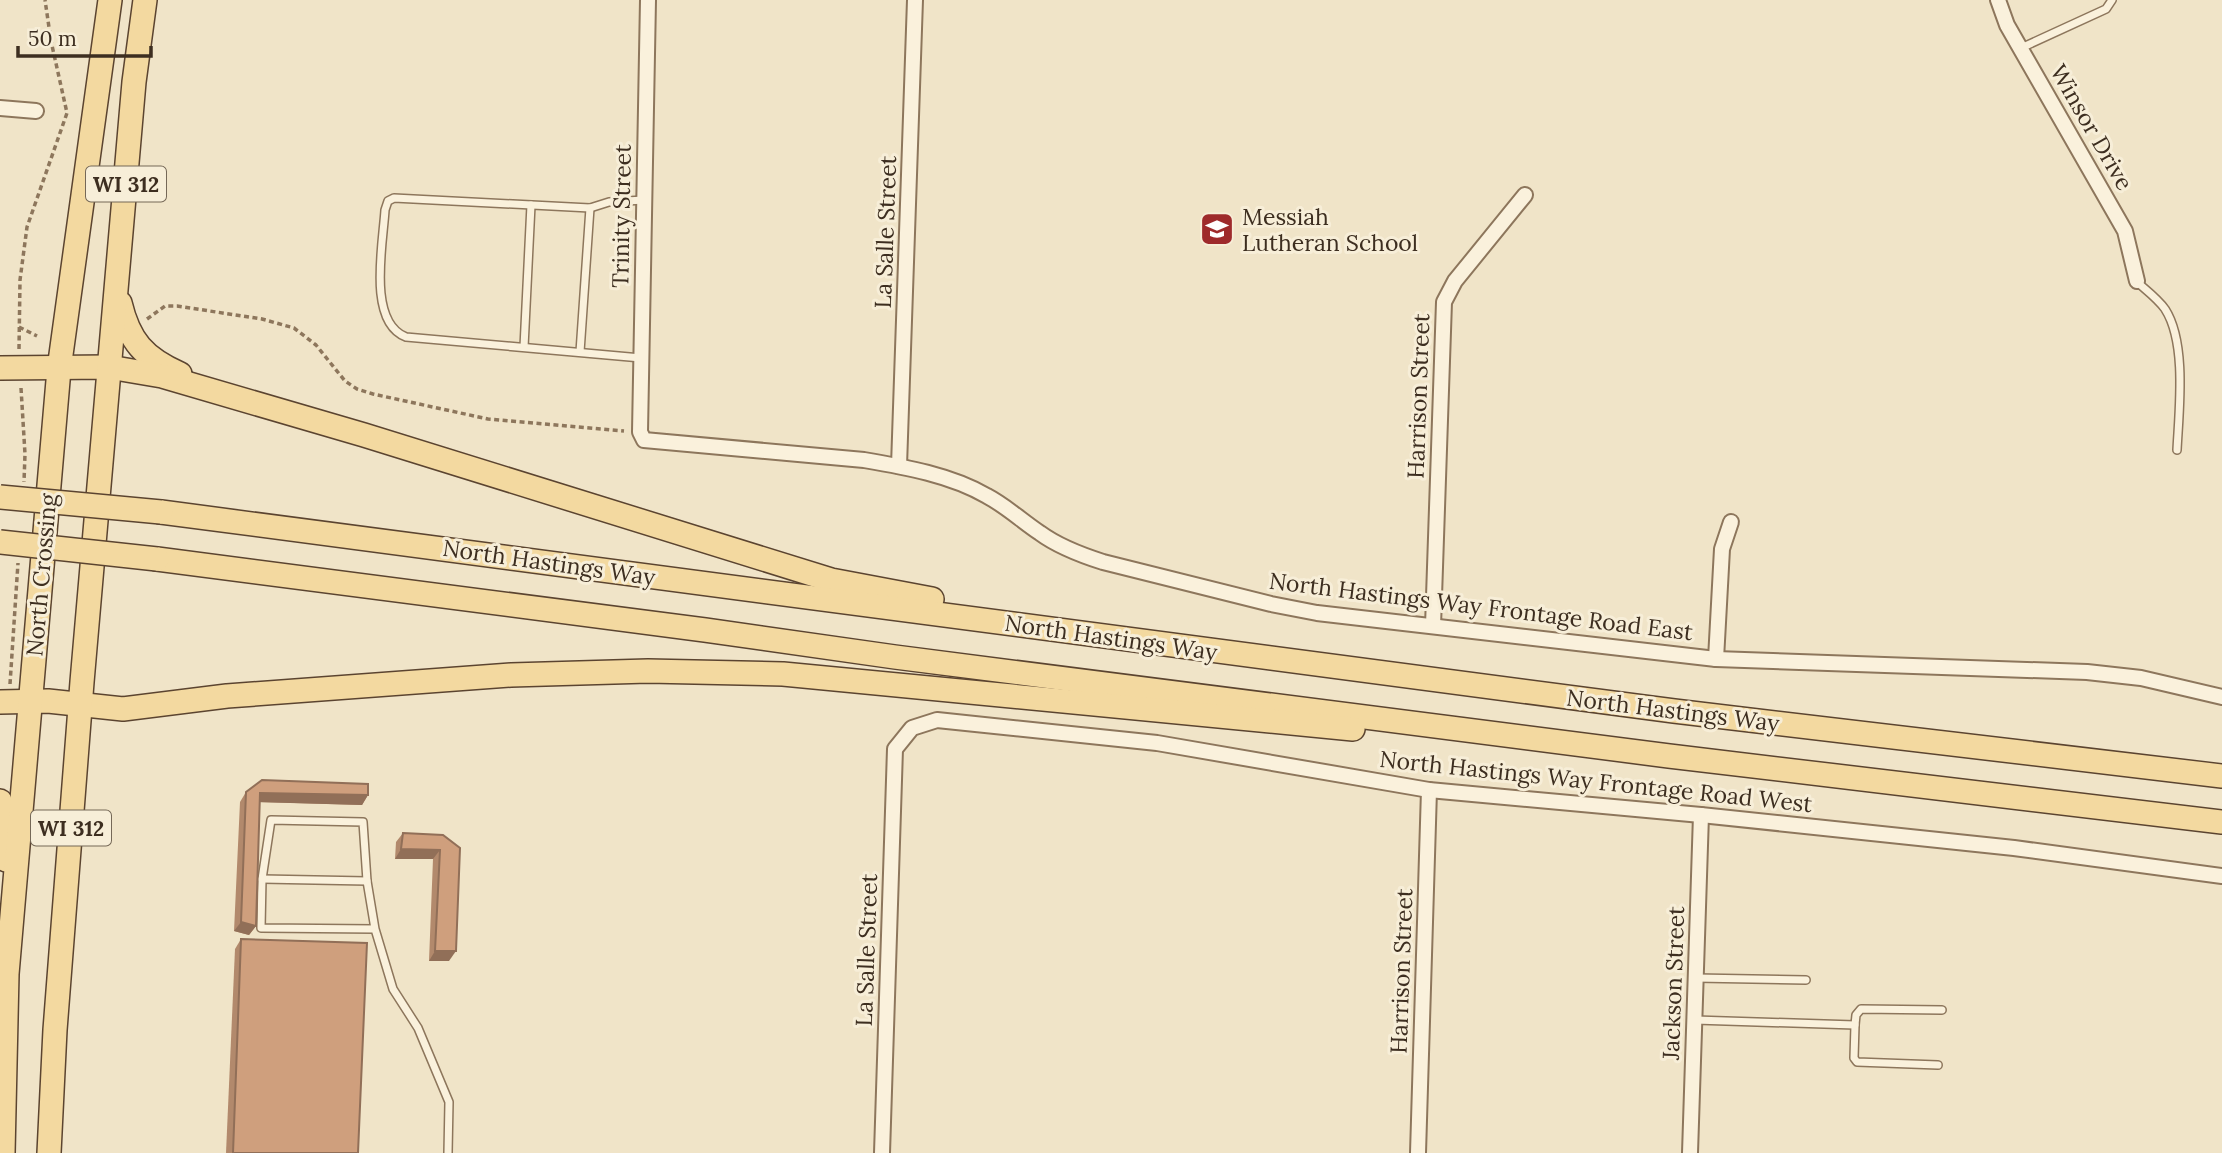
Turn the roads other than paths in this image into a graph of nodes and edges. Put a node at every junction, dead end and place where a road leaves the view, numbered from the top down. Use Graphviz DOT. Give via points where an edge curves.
graph roads {
  1 [pos="110,0"];
  2 [pos="145,0"];
  3 [pos="648,0"];
  4 [pos="915,0"];
  5 [pos="1998,0"];
  6 [pos="2112,0"];
  7 [pos="2021,48"];
  8 [pos="0,108"];
  9 [pos="36,111"];
  10 [pos="1525,195"];
  11 [pos="644,200"];
  12 [pos="531,205"];
  13 [pos="590,208"];
  14 [pos="2137,281"];
  15 [pos="117,286"];
  16 [pos="524,347"];
  17 [pos="580,352"];
  18 [pos="641,358"];
  19 [pos="109,367"];
  20 [pos="0,368"];
  21 [pos="59,369"];
  22 [pos="228,396"];
  23 [pos="640,432"];
  24 [pos="2177,450"];
  25 [pos="899,467"];
  26 [pos="0,496"];
  27 [pos="1731,522"];
  28 [pos="0,542"];
  29 [pos="1433,626"];
  30 [pos="1273,659"];
  31 [pos="1716,659"];
  32 [pos="2222,696"];
  33 [pos="29,701"];
  34 [pos="0,702"];
  35 [pos="80,704"];
  36 [pos="895,750"];
  37 [pos="1669,756"];
  38 [pos="2222,776"];
  39 [pos="1429,790"];
  40 [pos="0,801"];
  41 [pos="1701,815"];
  42 [pos="2222,822"];
  43 [pos="2222,876"];
  44 [pos="262,879"];
  45 [pos="367,881"];
  46 [pos="12,911"];
  47 [pos="375,929"];
  48 [pos="1696,978"];
  49 [pos="1805,980"];
  50 [pos="1942,1010"];
  51 [pos="1694,1020"];
  52 [pos="1855,1025"];
  53 [pos="1938,1065"];
  54 [pos="4,1153"];
  55 [pos="50,1153"];
  56 [pos="448,1153"];
  57 [pos="882,1153"];
  58 [pos="1418,1153"];
  59 [pos="1690,1153"];
  1 -- 21 [label="main road, North Crossing / WI 312"];
  2 -- 15 [label="main road, WI 312"];
  3 -- 11 [label="street, Trinity Street"];
  4 -- 25 [label="street, La Salle Street"];
  5 -- 7 [label="street, Winsor Drive"];
  6 -- 7 [label="lane" via="2106,9"];
  7 -- 14 [label="street, Winsor Drive" via="2125,231"];
  8 -- 9 [label="street"];
  10 -- 29 [label="street, Harrison Street" via="1455,281 1444,302"];
  11 -- 13 [label="lane"];
  11 -- 18 [label="street, Trinity Street"];
  12 -- 13 [label="lane"];
  12 -- 16 [label="lane"];
  12 -- 16 [label="lane" via="394,198 385,210 381,276 381,298 388,322 397,333"];
  13 -- 17 [label="lane"];
  14 -- 24 [label="lane" via="2164,308 2175,333 2180,390"];
  15 -- 19 [label="main road, WI 312"];
  15 -- 22 [label="main road" via="126,328 134,341 168,369"];
  16 -- 17 [label="lane"];
  17 -- 18 [label="lane"];
  18 -- 23 [label="street, Trinity Street"];
  19 -- 21 [label="main road"];
  19 -- 22 [label="main road" via="162,376"];
  19 -- 35 [label="main road, WI 312"];
  20 -- 21 [label="main road"];
  21 -- 33 [label="main road, North Crossing / WI 312"];
  22 -- 30 [label="main road" via="831,580"];
  23 -- 25 [label="street, North Hastings Way Frontage Road East" via="648,442"];
  25 -- 29 [label="street, North Hastings Way Frontage Road East" via="965,484 1042,535 1103,562 1271,604"];
  26 -- 30 [label="main road, North Hastings Way, bridge" via="451,549"];
  27 -- 31 [label="street" via="1722,549"];
  28 -- 37 [label="main road, North Hastings Way, bridge"];
  29 -- 31 [label="street, North Hastings Way Frontage Road East"];
  30 -- 38 [label="main road, North Hastings Way"];
  31 -- 32 [label="street, North Hastings Way Frontage Road East" via="2087,672 2141,678"];
  33 -- 34 [label="main road"];
  33 -- 35 [label="main road"];
  33 -- 46 [label="main road, North Crossing / WI 312"];
  35 -- 37 [label="main road" via="123,709 228,696 511,675 783,674"];
  35 -- 55 [label="main road, WI 312"];
  36 -- 39 [label="street, North Hastings Way Frontage Road West" via="912,728 937,720 1157,743"];
  36 -- 57 [label="street, La Salle Street"];
  37 -- 42 [label="main road, North Hastings Way"];
  39 -- 41 [label="street, North Hastings Way Frontage Road West"];
  39 -- 58 [label="street, Harrison Street"];
  40 -- 46 [label="main road"];
  41 -- 43 [label="street, North Hastings Way Frontage Road West" via="2014,848"];
  41 -- 48 [label="street, Jackson Street"];
  44 -- 45 [label="lane"];
  44 -- 45 [label="lane" via="271,820 336,821 363,822"];
  44 -- 47 [label="lane" via="261,928"];
  45 -- 47 [label="lane"];
  46 -- 54 [label="main road, North Crossing / WI 312" via="3,1076"];
  47 -- 56 [label="lane" via="393,989 418,1028 449,1102"];
  48 -- 49 [label="lane"];
  48 -- 51 [label="street, Jackson Street"];
  50 -- 52 [label="lane" via="1861,1009"];
  51 -- 52 [label="lane"];
  51 -- 59 [label="street, Jackson Street"];
  52 -- 53 [label="lane" via="1857,1062"];
}
